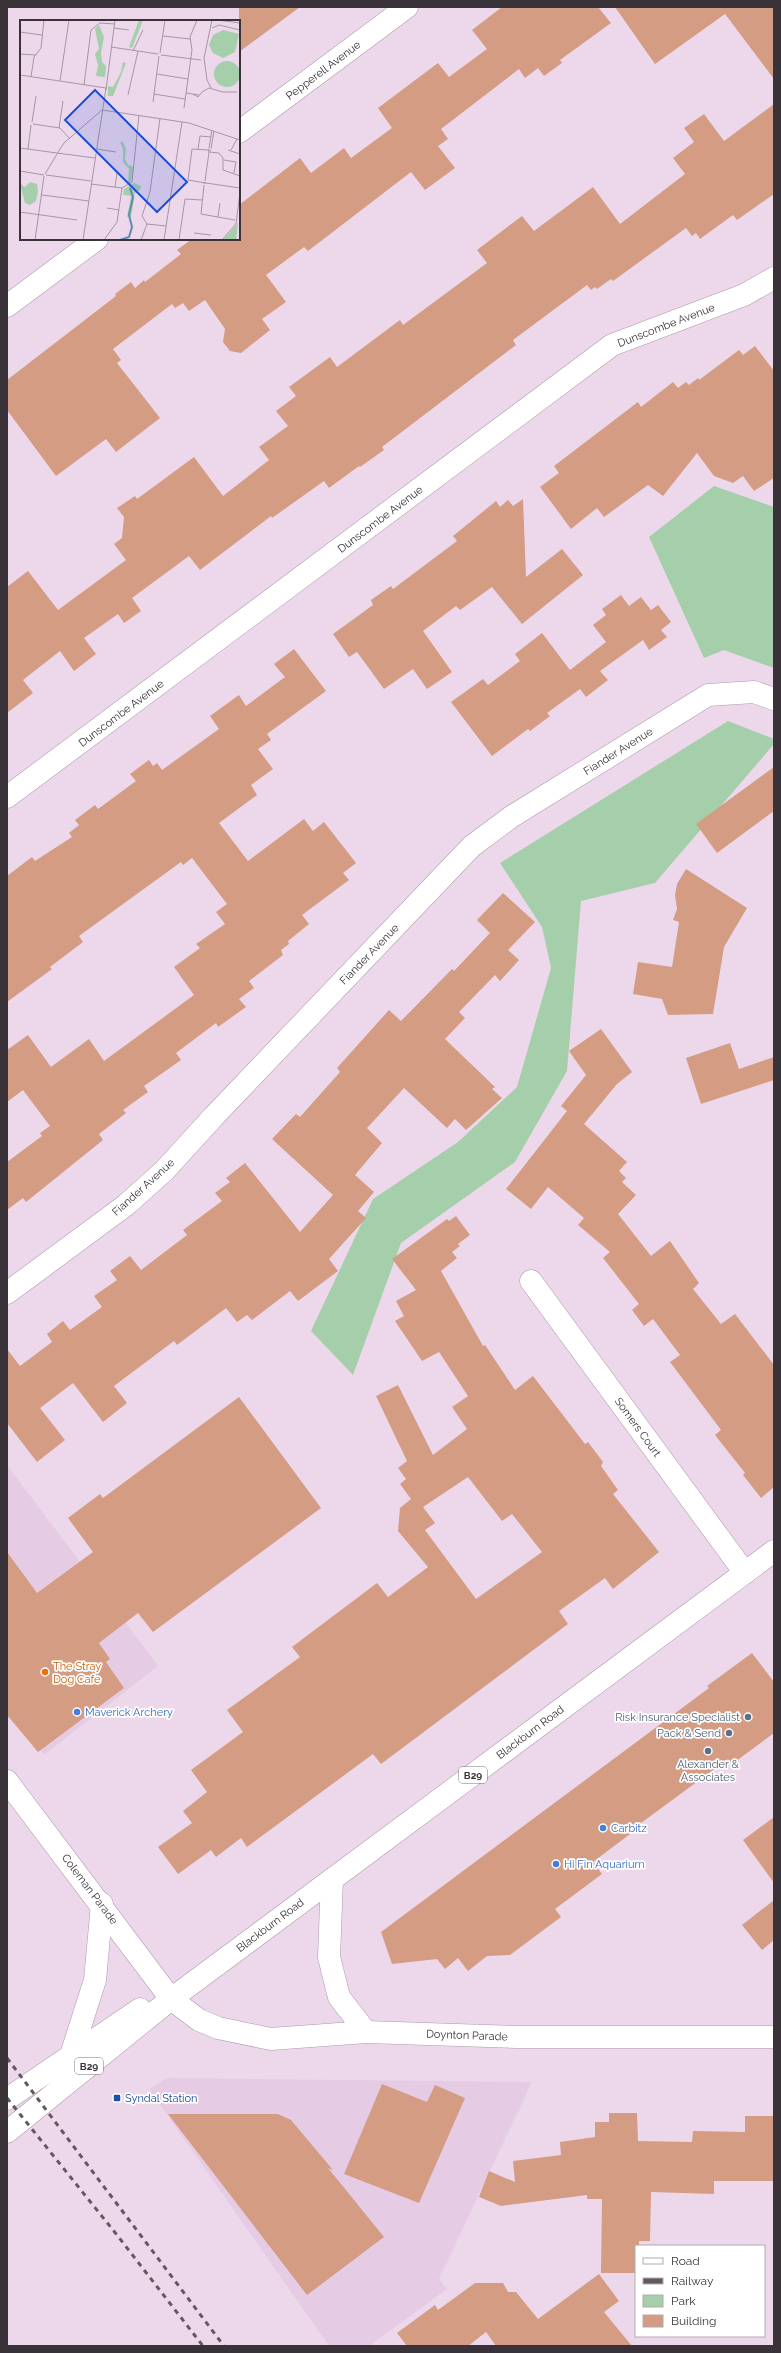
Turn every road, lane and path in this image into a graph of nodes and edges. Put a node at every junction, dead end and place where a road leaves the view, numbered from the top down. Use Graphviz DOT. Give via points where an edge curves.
graph roads {
  1 [pos="407,7"];
  2 [pos="240,131"];
  3 [pos="96,240"];
  4 [pos="774,278"];
  5 [pos="7,306"];
  6 [pos="774,699"];
  7 [pos="7,797"];
  8 [pos="531,1281"];
  9 [pos="7,1292"];
  10 [pos="774,1551"];
  11 [pos="745,1573"];
  12 [pos="7,1780"];
  13 [pos="332,1879"];
  14 [pos="102,1904"];
  15 [pos="171,1999"];
  16 [pos="366,2032"];
  17 [pos="774,2037"];
  18 [pos="71,2055"];
  19 [pos="7,2099"];
  20 [pos="7,2132"];
  1 -- 2 [label="street, Pepperell Avenue"];
  3 -- 5 [label="street"];
  4 -- 7 [label="street, Dunscombe Avenue" via="744,295 612,345"];
  6 -- 9 [label="street, Fiander Avenue" via="754,692 708,695 511,817 472,846 164,1171 126,1205"];
  8 -- 11 [label="street, Somers Court"];
  10 -- 11 [label="street, Blackburn Road / B29"];
  11 -- 13 [label="street, Blackburn Road / B29"];
  12 -- 14 [label="street, Coleman Parade"];
  13 -- 15 [label="street, Blackburn Road / B29"];
  13 -- 16 [label="street" via="329,1956 339,1997"];
  14 -- 15 [label="street, Coleman Parade"];
  14 -- 18 [label="street" via="94,1980"];
  15 -- 16 [label="street, Doynton Parade" via="199,2020 218,2028 271,2039"];
  15 -- 18 [label="street, Blackburn Road / B29" via="135,2011"];
  15 -- 20 [label="street, Blackburn Road / B29"];
  16 -- 17 [label="street, Doynton Parade" via="524,2037"];
  18 -- 19 [label="street, Blackburn Road / B29"];
}
